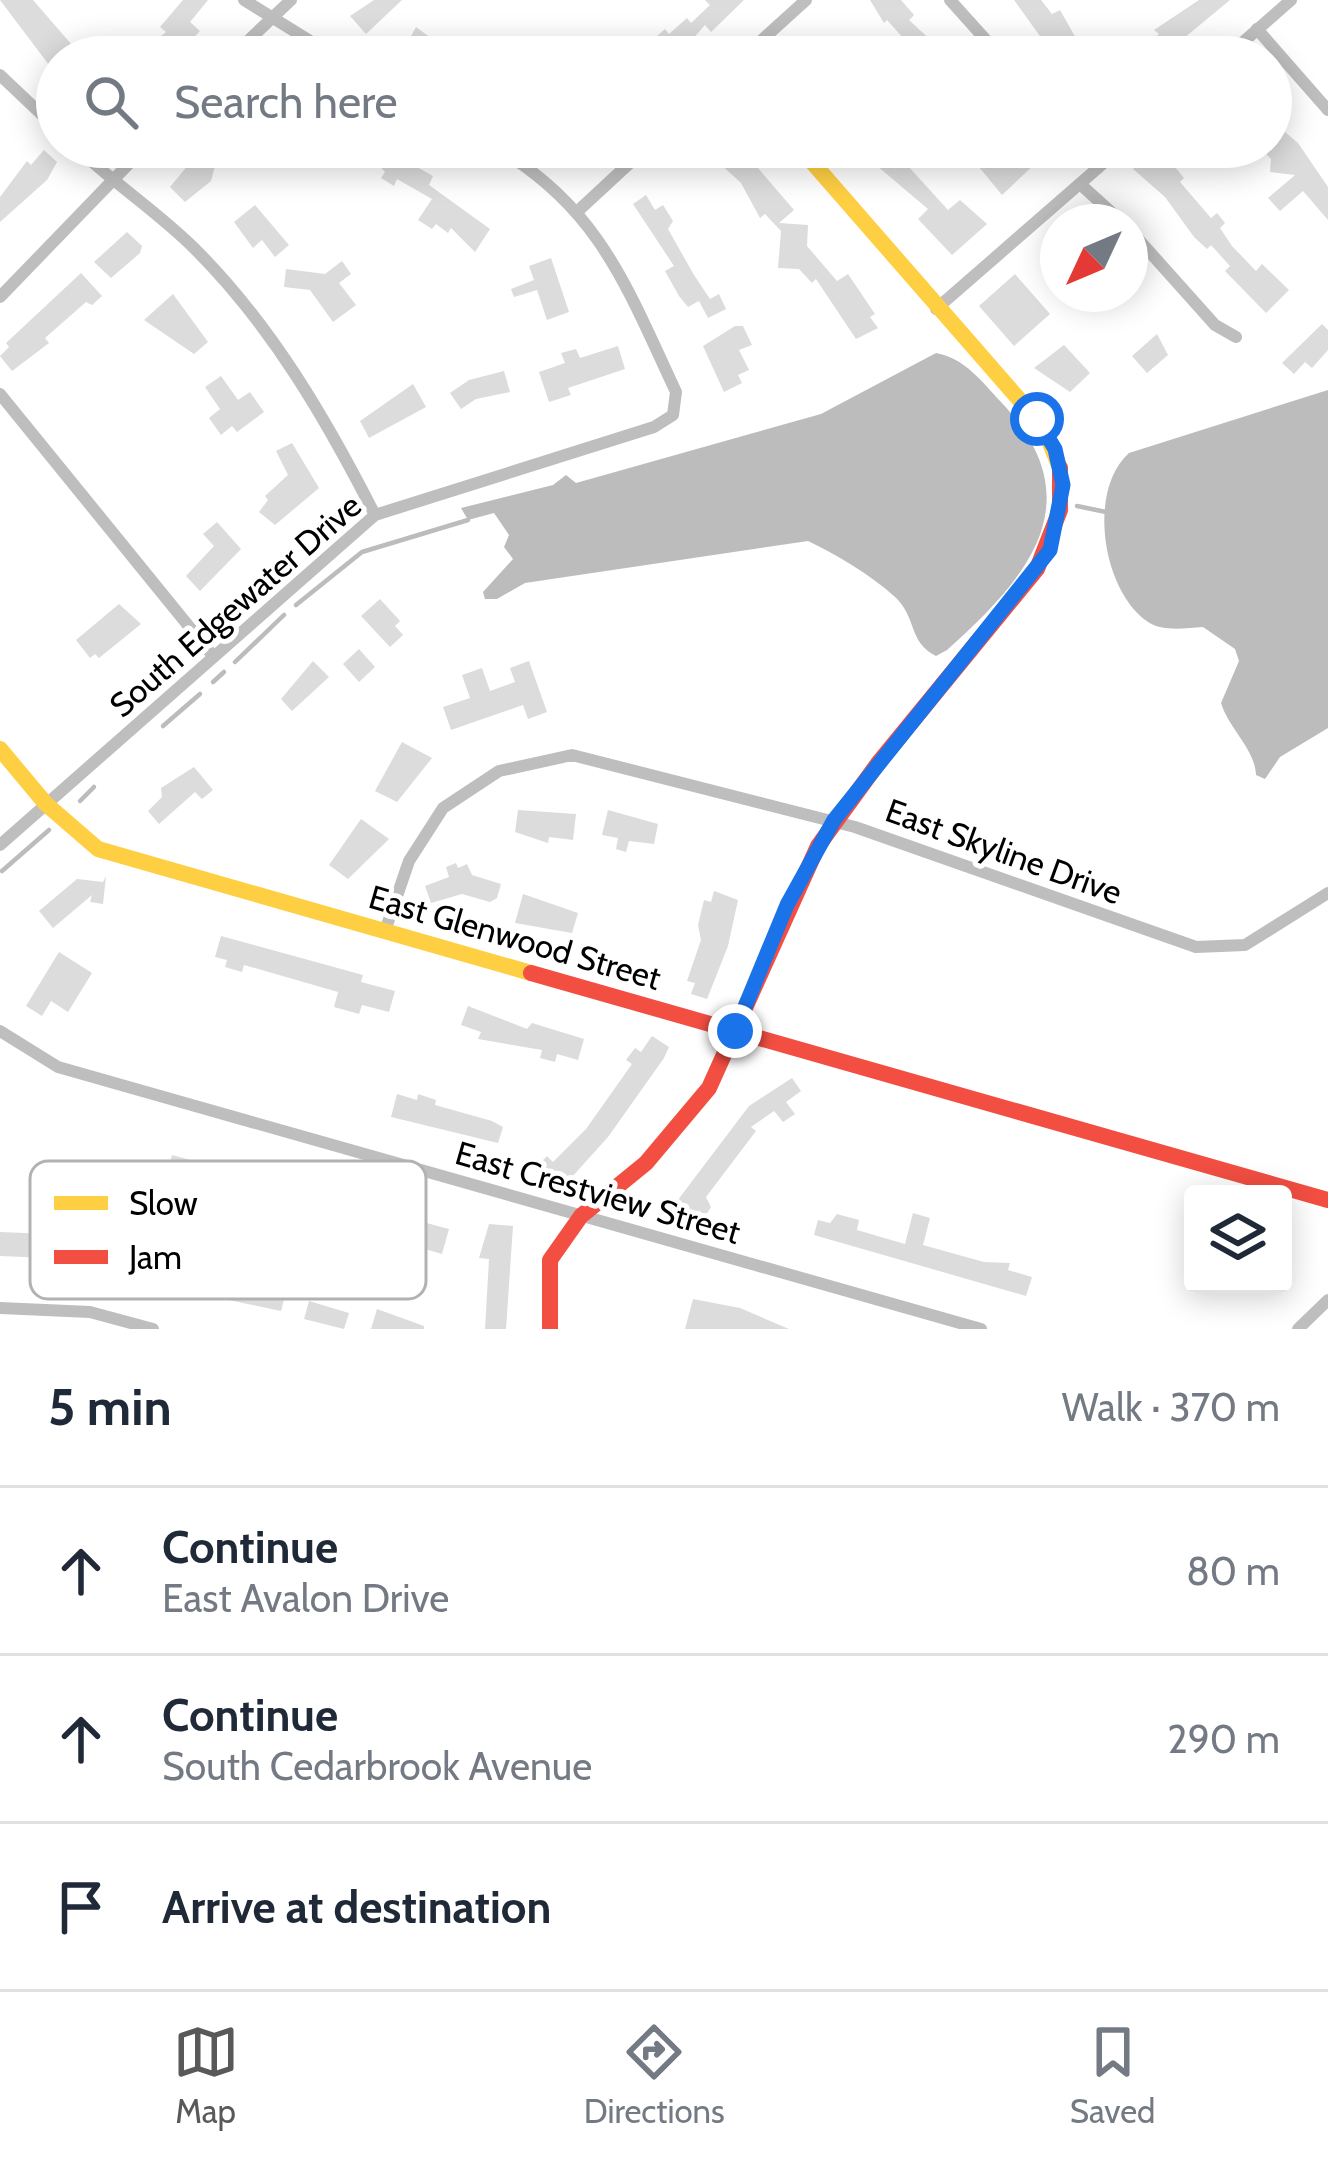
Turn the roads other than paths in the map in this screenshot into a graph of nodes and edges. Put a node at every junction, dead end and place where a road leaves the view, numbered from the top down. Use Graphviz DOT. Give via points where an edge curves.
graph roads {
  1 [pos="244,0"];
  2 [pos="291,0"];
  3 [pos="806,0"];
  4 [pos="950,0"];
  5 [pos="1291,0"];
  6 [pos="268,19"];
  7 [pos="1257,29"];
  8 [pos="252,36"];
  9 [pos="298,36"];
  10 [pos="766,36"];
  11 [pos="982,36"];
  12 [pos="1249,36"];
  13 [pos="1263,36"];
  14 [pos="1292,69"];
  15 [pos="0,75"];
  16 [pos="36,109"];
  17 [pos="1328,110"];
  18 [pos="98,168"];
  19 [pos="125,168"];
  20 [pos="523,168"];
  21 [pos="624,168"];
  22 [pos="817,168"];
  23 [pos="1099,168"];
  24 [pos="112,181"];
  25 [pos="1080,184"];
  26 [pos="1102,204"];
  27 [pos="579,210"];
  28 [pos="1148,250"];
  29 [pos="0,297"];
  30 [pos="937,309"];
  31 [pos="1236,337"];
  32 [pos="0,394"];
  33 [pos="375,515"];
  34 [pos="214,656"];
  35 [pos="0,749"];
  36 [pos="46,804"];
  37 [pos="834,820"];
  38 [pos="0,845"];
  39 [pos="1328,892"];
  40 [pos="386,932"];
  41 [pos="0,1031"];
  42 [pos="735,1031"];
  43 [pos="388,1161"];
  44 [pos="426,1172"];
  45 [pos="1328,1200"];
  46 [pos="581,1216"];
  47 [pos="1328,1300"];
  48 [pos="0,1308"];
  49 [pos="153,1329"];
  50 [pos="550,1329"];
  51 [pos="981,1329"];
  52 [pos="1298,1329"];
  1 -- 6 [label="street"];
  2 -- 6 [label="street"];
  3 -- 10 [label="street"];
  4 -- 11 [label="street"];
  5 -- 7 [label="street"];
  6 -- 8 [label="street"];
  6 -- 9 [label="street"];
  7 -- 12 [label="street"];
  7 -- 13 [label="street"];
  14 -- 17 [label="street"];
  15 -- 16 [label="street"];
  18 -- 24 [label="street"];
  19 -- 24 [label="street"];
  20 -- 27 [label="street"];
  21 -- 27 [label="street"];
  22 -- 30 [label="street"];
  23 -- 25 [label="street"];
  24 -- 29 [label="street"];
  24 -- 33 [label="street" via="193,247 254,316 324,415"];
  25 -- 26 [label="street"];
  25 -- 30 [label="street"];
  27 -- 33 [label="street, South Edgewater Drive" via="676,392 673,415"];
  28 -- 31 [label="street" via="1215,325"];
  30 -- 37 [label="street" via="1037,419 1055,449 1063,497 1043,562"];
  32 -- 34 [label="street"];
  33 -- 34 [label="street, South Edgewater Drive"];
  34 -- 36 [label="street, South Edgewater Drive"];
  35 -- 36 [label="street, East Glenwood Street"];
  36 -- 38 [label="street, South Edgewater Drive"];
  36 -- 40 [label="street, East Glenwood Street" via="98,849"];
  37 -- 39 [label="street, East Skyline Drive" via="1196,947 1245,945"];
  37 -- 40 [label="street, East Skyline Drive" via="572,755 512,766 443,808 410,861"];
  37 -- 42 [label="street" via="787,905"];
  40 -- 42 [label="street, East Glenwood Street"];
  41 -- 43 [label="street, East Crestview Street" via="58,1067"];
  42 -- 45 [label="street, East Glenwood Street"];
  42 -- 46 [label="street" via="709,1088 646,1163"];
  44 -- 46 [label="street, East Crestview Street"];
  46 -- 50 [label="street" via="550,1260"];
  46 -- 51 [label="street, East Crestview Street"];
  47 -- 52 [label="street"];
  48 -- 49 [label="street" via="90,1312"];
}
